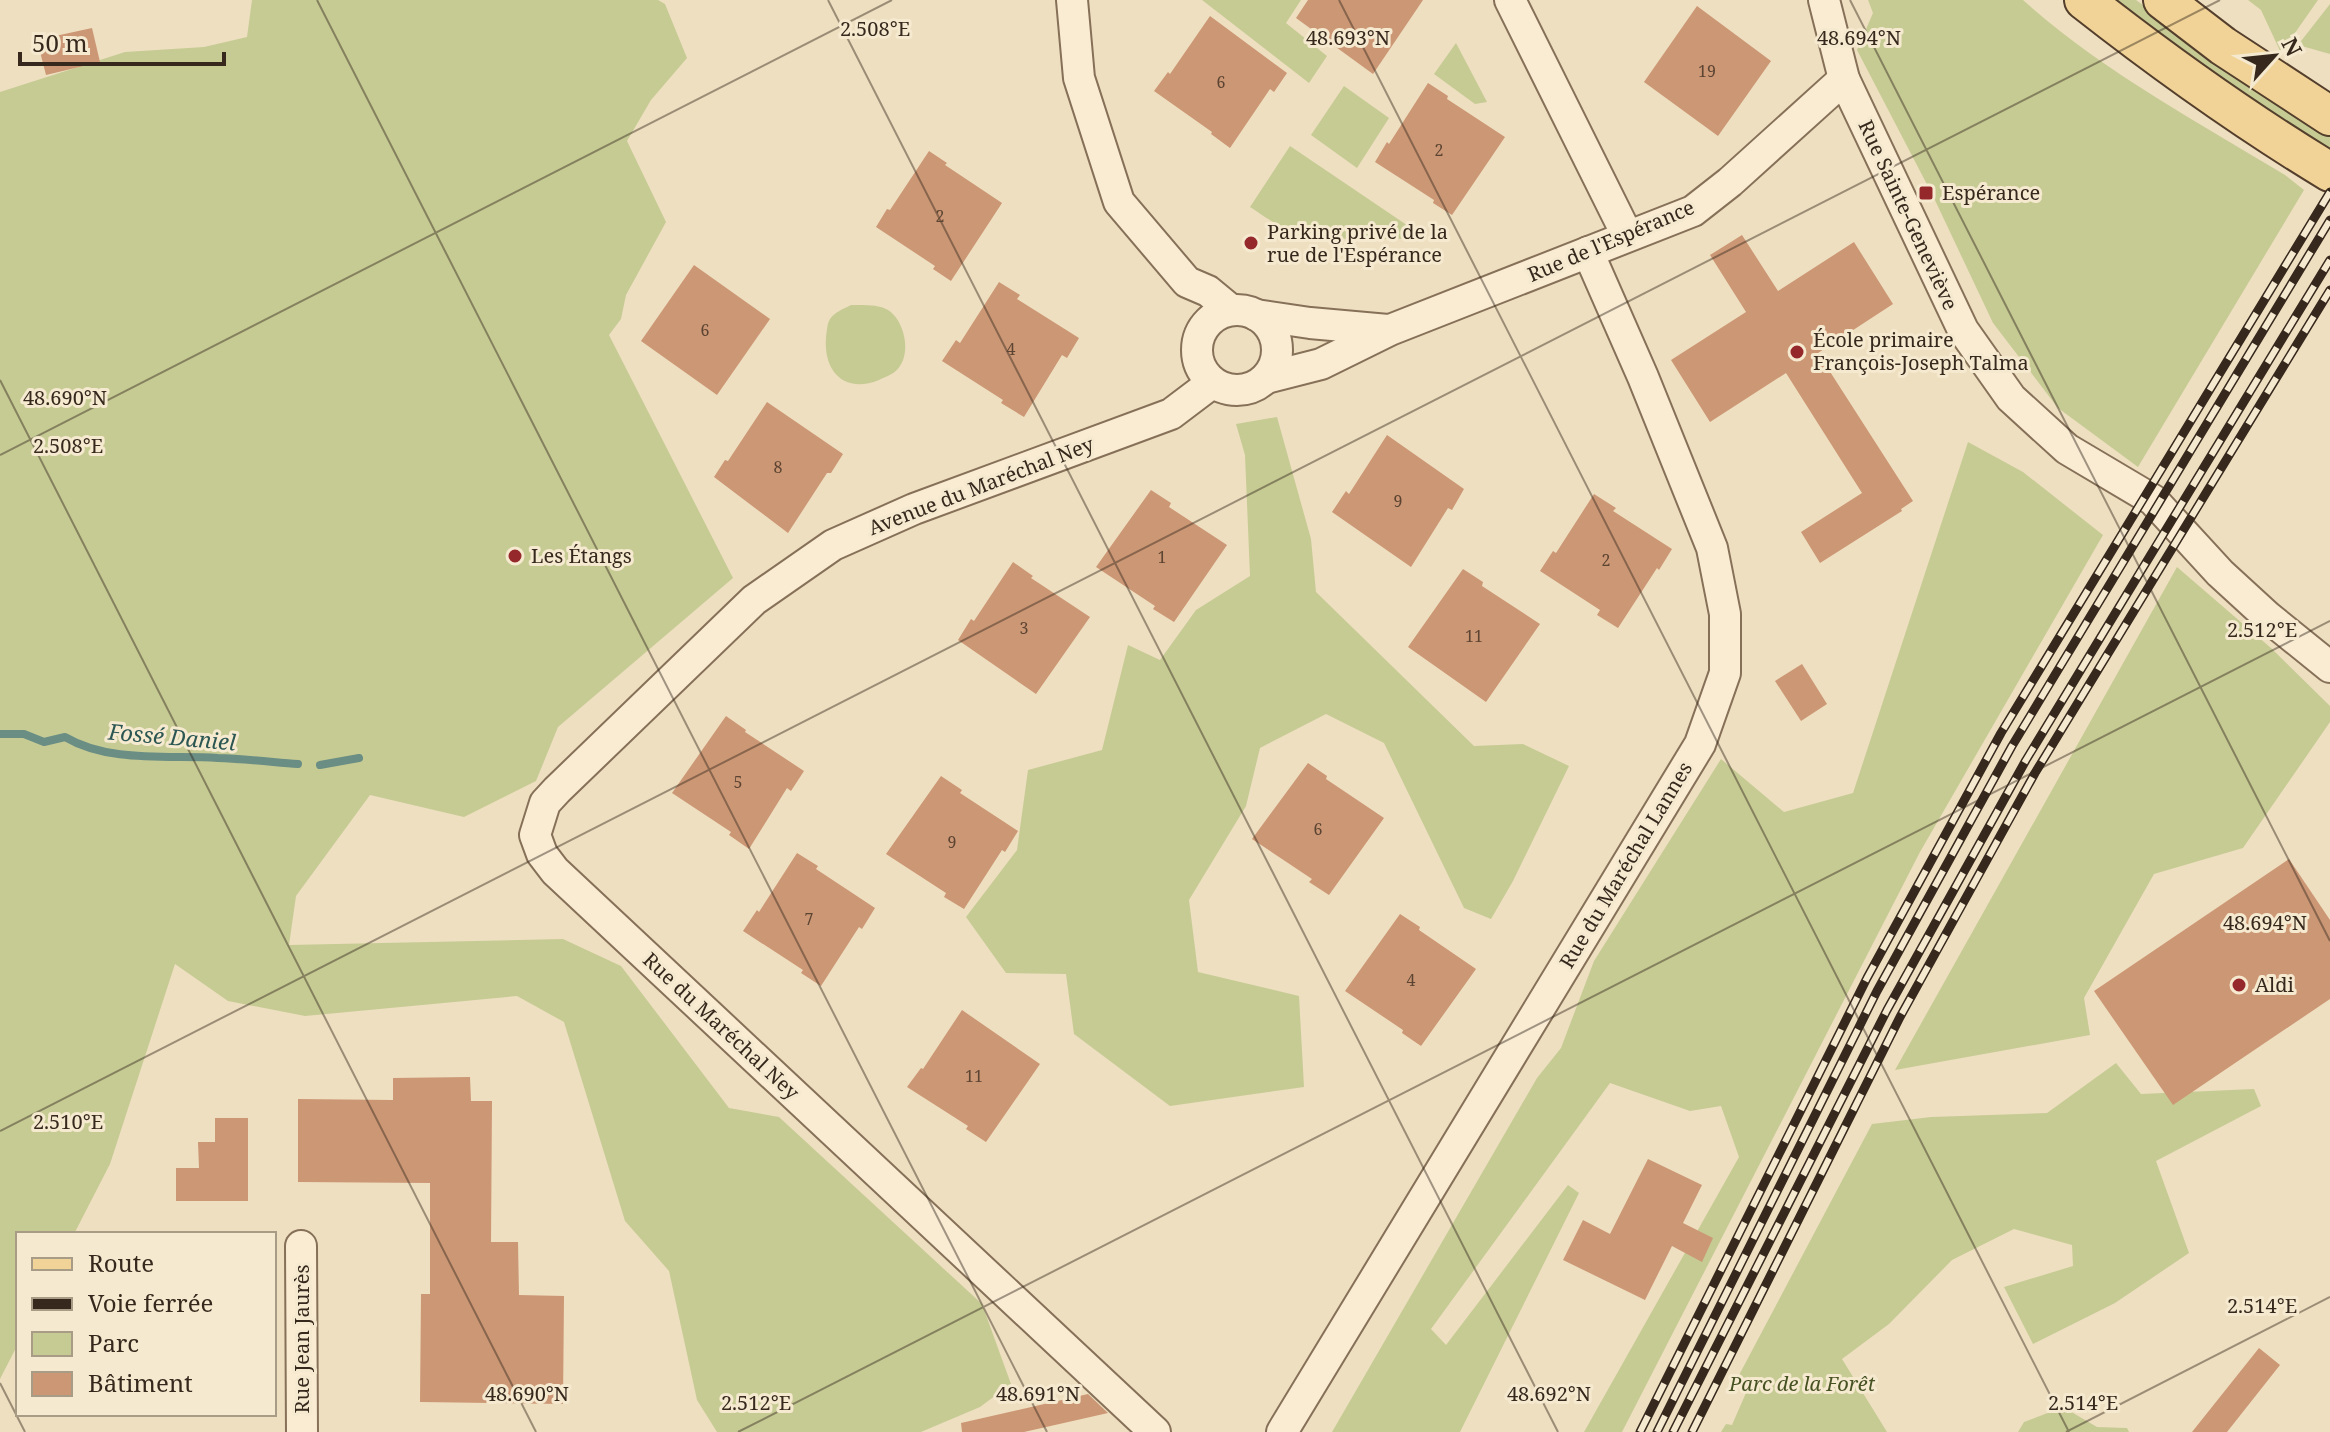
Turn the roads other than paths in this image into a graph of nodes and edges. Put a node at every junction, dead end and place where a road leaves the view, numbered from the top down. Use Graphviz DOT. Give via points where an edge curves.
graph roads {
  1 [pos="1072,0"];
  2 [pos="1510,0"];
  3 [pos="1824,0"];
  4 [pos="2084,0"];
  5 [pos="2163,0"];
  6 [pos="1844,79"];
  7 [pos="2330,116"];
  8 [pos="2330,172"];
  9 [pos="1627,235"];
  10 [pos="1588,252"];
  11 [pos="1187,282"];
  12 [pos="1244,312"];
  13 [pos="1390,330"];
  14 [pos="1200,334"];
  15 [pos="1266,378"];
  16 [pos="1212,383"];
  17 [pos="754,600"];
  18 [pos="2330,667"];
  19 [pos="301,1246"];
  20 [pos="302,1432"];
  21 [pos="1155,1432"];
  22 [pos="1282,1432"];
  1 -- 11 [label="street, Rue de l'Espérance" via="1079,78 1119,202"];
  2 -- 9 [label="street"];
  3 -- 6 [label="street, Rue Sainte-Geneviève"];
  4 -- 8 [label="main road" via="2146,49"];
  5 -- 7 [label="main road"];
  6 -- 9 [label="street, Rue de l'Espérance" via="1693,211"];
  6 -- 18 [label="street, Rue Sainte-Geneviève" via="1963,330 2011,398 2067,449 2153,500 2220,573"];
  9 -- 10 [label="street, Rue de l'Espérance"];
  10 -- 13 [label="street, Rue de l'Espérance"];
  10 -- 22 [label="street, Rue du Maréchal Lannes" via="1712,548 1725,614 1725,673 1700,744"];
  11 -- 12 [label="street, Rue de l'Espérance"];
  11 -- 14 [label="street, Rue de l'Espérance"];
  12 -- 13 [label="street, Rue de l'Espérance"];
  12 -- 14 [label="street" via="1207,322"];
  12 -- 15 [label="street" via="1273,332 1277,344"];
  13 -- 15 [label="street, Rue de l'Espérance" via="1321,364"];
  14 -- 16 [label="street" via="1197,360"];
  15 -- 16 [label="street" via="1246,390"];
  16 -- 17 [label="street, Avenue du Maréchal Ney" via="1171,414 914,509 833,545"];
  17 -- 21 [label="street, Rue du Maréchal Ney" via="545,803 535,835 542,854"];
  19 -- 20 [label="street, Rue Jean Jaurès"];
}
